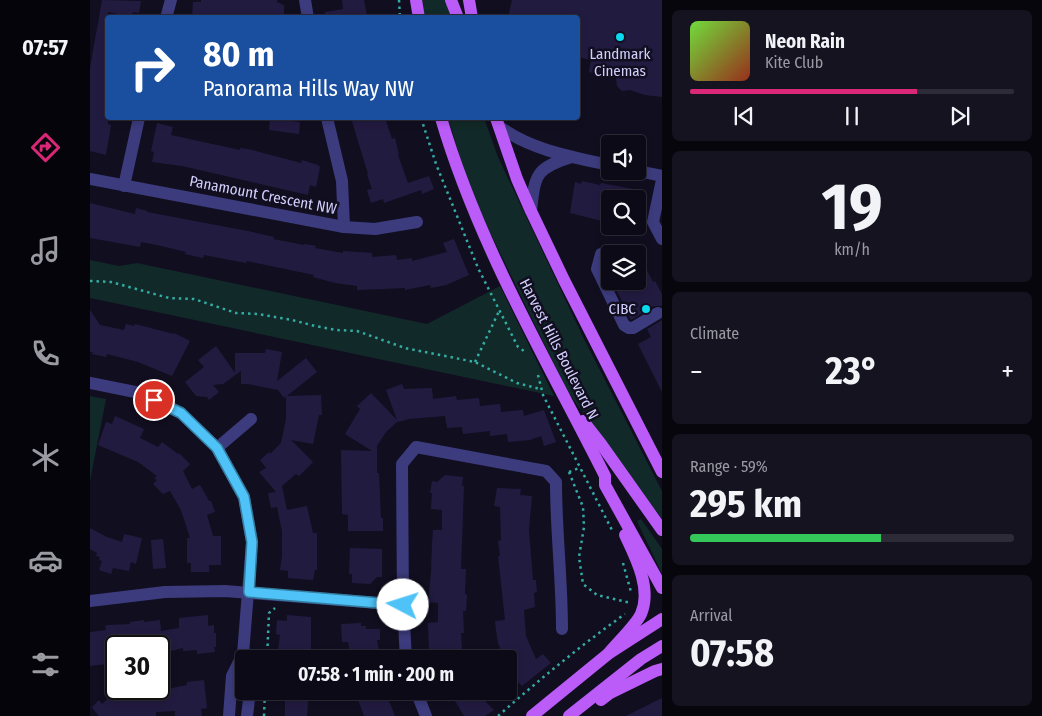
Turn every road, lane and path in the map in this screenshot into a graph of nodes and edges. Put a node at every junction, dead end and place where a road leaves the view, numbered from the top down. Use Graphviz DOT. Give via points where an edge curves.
graph roads {
  1 [pos="171,0"];
  2 [pos="305,0"];
  3 [pos="399,0"];
  4 [pos="416,0"];
  5 [pos="452,0"];
  6 [pos="469,0"];
  7 [pos="167,15"];
  8 [pos="308,15"];
  9 [pos="400,15"];
  10 [pos="418,15"];
  11 [pos="457,15"];
  12 [pos="472,15"];
  13 [pos="139,120"];
  14 [pos="327,120"];
  15 [pos="422,120"];
  16 [pos="442,120"];
  17 [pos="498,122"];
  18 [pos="572,157"];
  19 [pos="601,163"];
  20 [pos="646,173"];
  21 [pos="662,176"];
  22 [pos="90,179"];
  23 [pos="662,180"];
  24 [pos="124,186"];
  25 [pos="531,211"];
  26 [pos="417,222"];
  27 [pos="344,227"];
  28 [pos="662,239"];
  29 [pos="601,254"];
  30 [pos="601,277"];
  31 [pos="90,281"];
  32 [pos="607,290"];
  33 [pos="500,309"];
  34 [pos="658,313"];
  35 [pos="533,357"];
  36 [pos="475,362"];
  37 [pos="538,375"];
  38 [pos="90,383"];
  39 [pos="540,389"];
  40 [pos="566,398"];
  41 [pos="251,419"];
  42 [pos="217,448"];
  43 [pos="579,468"];
  44 [pos="568,472"];
  45 [pos="662,472"];
  46 [pos="556,482"];
  47 [pos="605,485"];
  48 [pos="662,530"];
  49 [pos="616,539"];
  50 [pos="621,557"];
  51 [pos="662,588"];
  52 [pos="249,592"];
  53 [pos="632,594"];
  54 [pos="90,601"];
  55 [pos="403,605"];
  56 [pos="277,606"];
  57 [pos="662,619"];
  58 [pos="562,629"];
  59 [pos="662,646"];
  60 [pos="244,650"];
  61 [pos="267,650"];
  62 [pos="406,650"];
  63 [pos="608,654"];
  64 [pos="662,669"];
  65 [pos="235,671"];
  66 [pos="249,700"];
  67 [pos="265,700"];
  68 [pos="420,700"];
  69 [pos="229,716"];
  70 [pos="247,716"];
  71 [pos="264,716"];
  72 [pos="426,716"];
  73 [pos="498,716"];
  74 [pos="532,716"];
  75 [pos="569,716"];
  76 [pos="578,716"];
  1 -- 7 [label="street"];
  2 -- 8 [label="street"];
  3 -- 9 [label="path"];
  4 -- 10 [label="main road"];
  5 -- 11 [label="main road"];
  6 -- 12 [label="main road"];
  13 -- 24 [label="street"];
  14 -- 27 [label="street, Panamount Crescent NW" via="342,180"];
  15 -- 33 [label="path" via="478,268"];
  16 -- 40 [label="main road, Harvest Hills Boulevard N" via="470,202 500,269"];
  17 -- 18 [label="street" via="511,135"];
  17 -- 25 [label="main road"];
  18 -- 19 [label="street"];
  18 -- 25 [label="street" via="554,162 539,172 533,187"];
  20 -- 21 [label="street"];
  22 -- 24 [label="street, Panamount Crescent NW"];
  23 -- 28 [label="street" via="653,222"];
  24 -- 27 [label="street, Panamount Crescent NW"];
  25 -- 45 [label="main road"];
  26 -- 27 [label="street" via="375,229"];
  29 -- 30 [label="street" via="597,269"];
  31 -- 36 [label="path" via="112,282 236,313 258,314 336,330 357,330 405,348"];
  32 -- 34 [label="street" via="624,325 629,328"];
  33 -- 35 [label="path" via="518,347"];
  33 -- 36 [label="path"];
  36 -- 39 [label="path" via="517,384"];
  37 -- 39 [label="path"];
  38 -- 42 [label="street" via="140,393 181,413"];
  39 -- 43 [label="path"];
  40 -- 47 [label="main road, Harvest Hills Boulevard N" via="605,476"];
  40 -- 48 [label="main road"];
  41 -- 42 [label="street"];
  42 -- 52 [label="street" via="244,497 252,542"];
  43 -- 44 [label="path"];
  43 -- 49 [label="path"];
  44 -- 46 [label="path"];
  44 -- 73 [label="path" via="583,507 584,527 579,557 584,584 597,596 633,603 627,613 546,674"];
  46 -- 55 [label="street" via="546,472 416,447 402,464"];
  46 -- 58 [label="street"];
  47 -- 51 [label="main road, Harvest Hills Boulevard N"];
  47 -- 63 [label="main road" via="609,507 626,536 644,582 640,615"];
  50 -- 53 [label="path"];
  52 -- 54 [label="street" via="165,592"];
  52 -- 55 [label="street"];
  52 -- 60 [label="street"];
  55 -- 62 [label="street"];
  56 -- 61 [label="path" via="269,613"];
  57 -- 63 [label="main road"];
  59 -- 75 [label="main road"];
  63 -- 74 [label="main road"];
  64 -- 76 [label="main road" via="610,693"];
  65 -- 69 [label="street"];
  66 -- 70 [label="street"];
  67 -- 71 [label="path"];
  68 -- 72 [label="street"];
}
